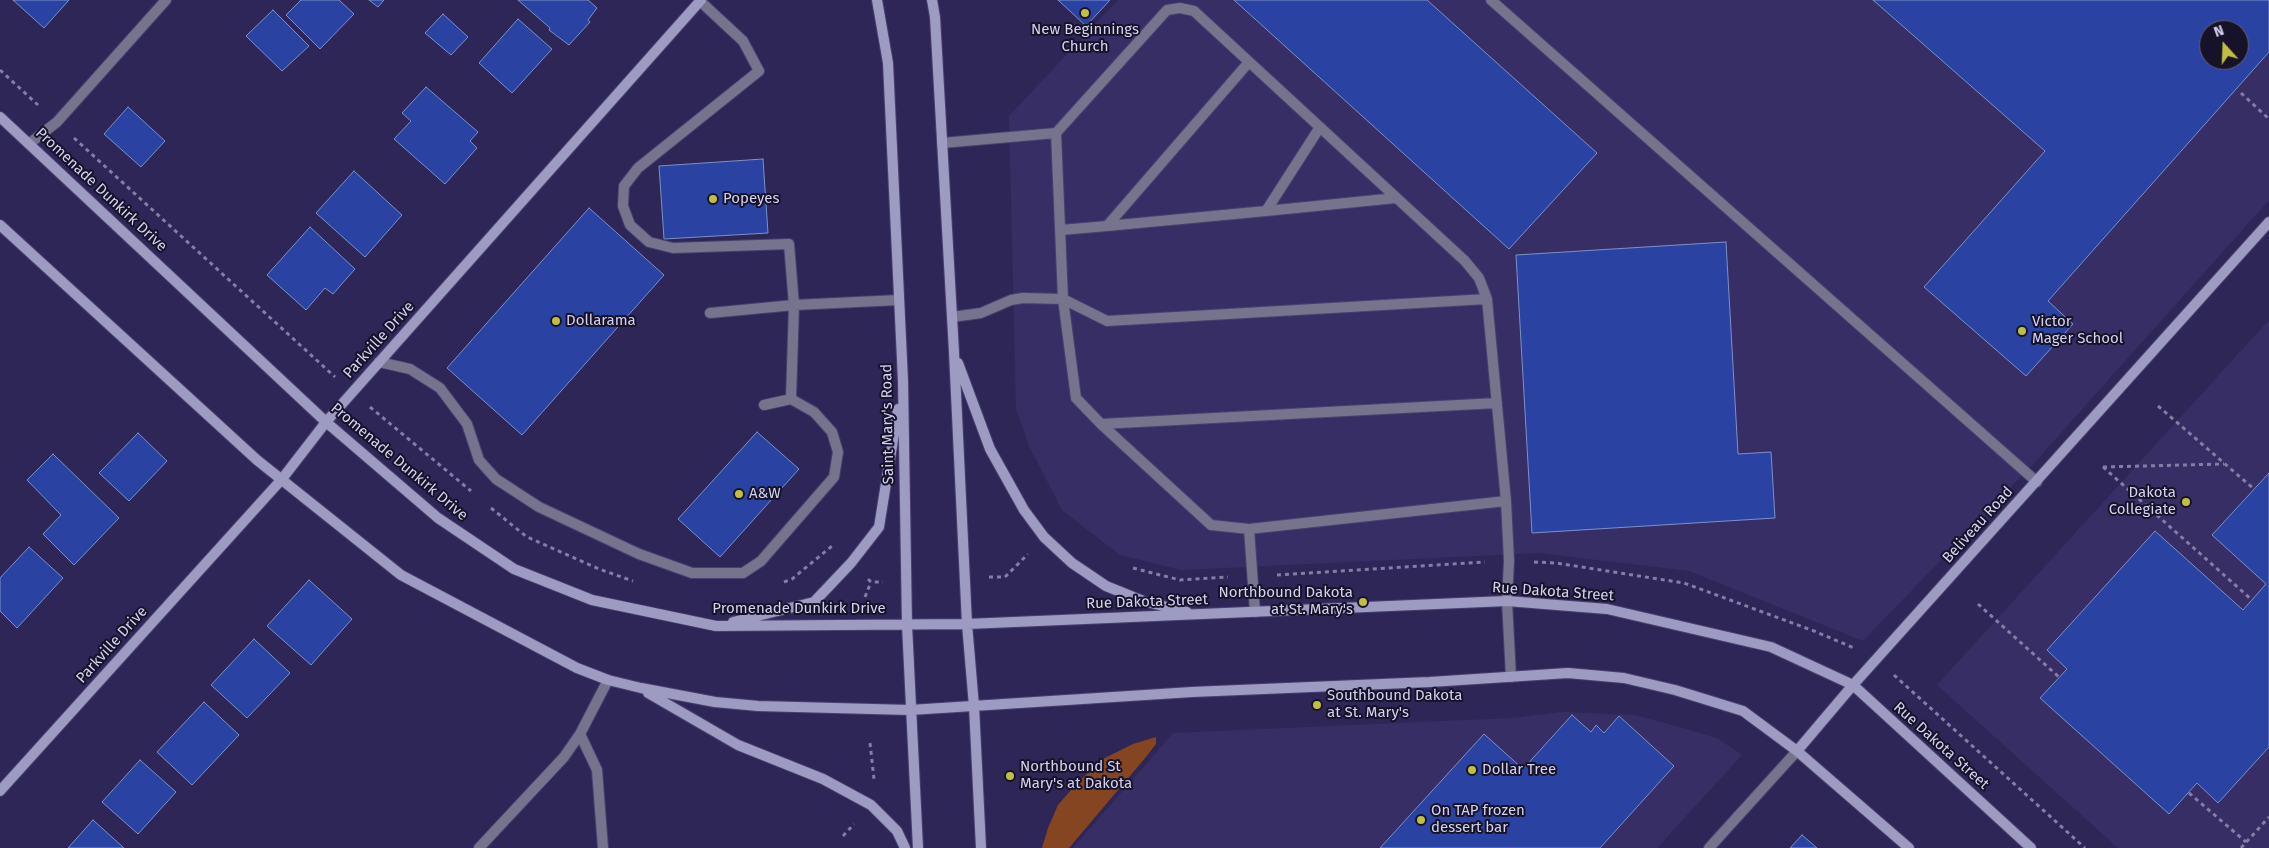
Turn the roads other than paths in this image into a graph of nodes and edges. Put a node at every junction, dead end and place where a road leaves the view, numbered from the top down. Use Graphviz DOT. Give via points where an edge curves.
graph roads {
  1 [pos="166,0"];
  2 [pos="877,0"];
  3 [pos="932,0"];
  4 [pos="1176,0"];
  5 [pos="1491,0"];
  6 [pos="701,1"];
  7 [pos="1167,10"];
  8 [pos="1249,62"];
  9 [pos="0,117"];
  10 [pos="1320,127"];
  11 [pos="1056,133"];
  12 [pos="942,142"];
  13 [pos="30,143"];
  14 [pos="1396,198"];
  15 [pos="1266,211"];
  16 [pos="2269,222"];
  17 [pos="0,225"];
  18 [pos="1107,226"];
  19 [pos="1061,230"];
  20 [pos="1487,298"];
  21 [pos="1063,299"];
  22 [pos="899,300"];
  23 [pos="794,305"];
  24 [pos="710,313"];
  25 [pos="952,317"];
  26 [pos="954,352"];
  27 [pos="379,362"];
  28 [pos="903,381"];
  29 [pos="791,399"];
  30 [pos="1497,403"];
  31 [pos="764,405"];
  32 [pos="326,422"];
  33 [pos="1101,424"];
  34 [pos="282,480"];
  35 [pos="2036,482"];
  36 [pos="1506,501"];
  37 [pos="1249,529"];
  38 [pos="1507,600"];
  39 [pos="1255,612"];
  40 [pos="1200,615"];
  41 [pos="967,624"];
  42 [pos="907,625"];
  43 [pos="716,626"];
  44 [pos="1511,677"];
  45 [pos="608,680"];
  46 [pos="1852,685"];
  47 [pos="641,688"];
  48 [pos="974,706"];
  49 [pos="910,710"];
  50 [pos="580,734"];
  51 [pos="1797,750"];
  52 [pos="0,791"];
  53 [pos="479,848"];
  54 [pos="603,848"];
  55 [pos="906,848"];
  56 [pos="918,848"];
  57 [pos="981,848"];
  58 [pos="1709,848"];
  59 [pos="1909,848"];
  60 [pos="2031,848"];
  1 -- 13 [label="street" via="57,122"];
  2 -- 22 [label="main road, Saint Mary's Road" via="888,63"];
  3 -- 12 [label="main road"];
  4 -- 7 [label="street"];
  5 -- 35 [label="street"];
  6 -- 23 [label="street" via="743,41 759,71 638,168 624,186 623,206 630,225 649,242 674,248 789,244"];
  6 -- 27 [label="main road, Parkville Drive"];
  7 -- 8 [label="street" via="1194,11"];
  7 -- 11 [label="street"];
  8 -- 10 [label="street"];
  8 -- 18 [label="street"];
  9 -- 13 [label="main road, Promenade Dunkirk Drive"];
  10 -- 14 [label="street"];
  10 -- 15 [label="street"];
  11 -- 12 [label="street"];
  11 -- 19 [label="street"];
  12 -- 25 [label="main road"];
  13 -- 32 [label="main road, Promenade Dunkirk Drive"];
  14 -- 15 [label="street"];
  14 -- 20 [label="street" via="1465,261 1479,278"];
  15 -- 18 [label="street"];
  16 -- 35 [label="main road, Beliveau Road"];
  17 -- 34 [label="main road"];
  18 -- 19 [label="street"];
  19 -- 21 [label="street"];
  20 -- 21 [label="street" via="1107,321"];
  20 -- 30 [label="street"];
  21 -- 25 [label="street" via="1010,300 982,313"];
  21 -- 33 [label="street" via="1076,398"];
  22 -- 23 [label="street"];
  22 -- 28 [label="main road, Saint Mary's Road"];
  23 -- 24 [label="street"];
  23 -- 29 [label="street"];
  25 -- 26 [label="main road"];
  26 -- 40 [label="main road" via="990,450 1024,510 1044,537 1072,563 1106,586 1143,602"];
  26 -- 41 [label="main road"];
  27 -- 29 [label="street" via="410,369 440,388 468,424 479,460 496,479 539,507 639,554 692,573 743,572 761,561 834,477 838,452 832,432 814,412"];
  27 -- 32 [label="main road, Parkville Drive"];
  28 -- 42 [label="main road, Saint Mary's Road"];
  28 -- 43 [label="main road" via="879,528 814,602"];
  29 -- 31 [label="street"];
  30 -- 33 [label="street"];
  30 -- 36 [label="street"];
  32 -- 34 [label="main road, Parkville Drive"];
  32 -- 43 [label="main road, Promenade Dunkirk Drive" via="438,518 514,569 592,600"];
  33 -- 37 [label="street" via="1211,525"];
  34 -- 45 [label="main road" via="401,575 577,668"];
  34 -- 52 [label="main road, Parkville Drive"];
  35 -- 46 [label="main road, Beliveau Road"];
  36 -- 37 [label="street"];
  36 -- 38 [label="street"];
  37 -- 39 [label="street"];
  38 -- 39 [label="main road, Rue Dakota Street"];
  38 -- 44 [label="street"];
  38 -- 46 [label="main road, Rue Dakota Street" via="1608,609 1770,647"];
  39 -- 40 [label="main road, Rue Dakota Street"];
  40 -- 41 [label="main road, Rue Dakota Street"];
  41 -- 42 [label="main road, Promenade Dunkirk Drive"];
  41 -- 48 [label="main road"];
  42 -- 43 [label="main road, Promenade Dunkirk Drive"];
  42 -- 49 [label="main road, Saint Mary's Road"];
  44 -- 48 [label="main road"];
  44 -- 51 [label="main road" via="1568,674 1624,678 1675,690 1743,711"];
  45 -- 47 [label="main road"];
  45 -- 50 [label="street"];
  46 -- 51 [label="main road, Beliveau Road"];
  46 -- 60 [label="main road, Rue Dakota Street"];
  47 -- 49 [label="main road" via="715,702 758,706"];
  47 -- 55 [label="main road" via="738,745 824,779 864,801 884,816"];
  48 -- 49 [label="main road"];
  48 -- 57 [label="main road"];
  49 -- 56 [label="main road, Saint Mary's Road"];
  50 -- 53 [label="street" via="564,757"];
  50 -- 54 [label="street" via="597,770"];
  51 -- 58 [label="street, Beliveau Road"];
  51 -- 59 [label="main road"];
}
